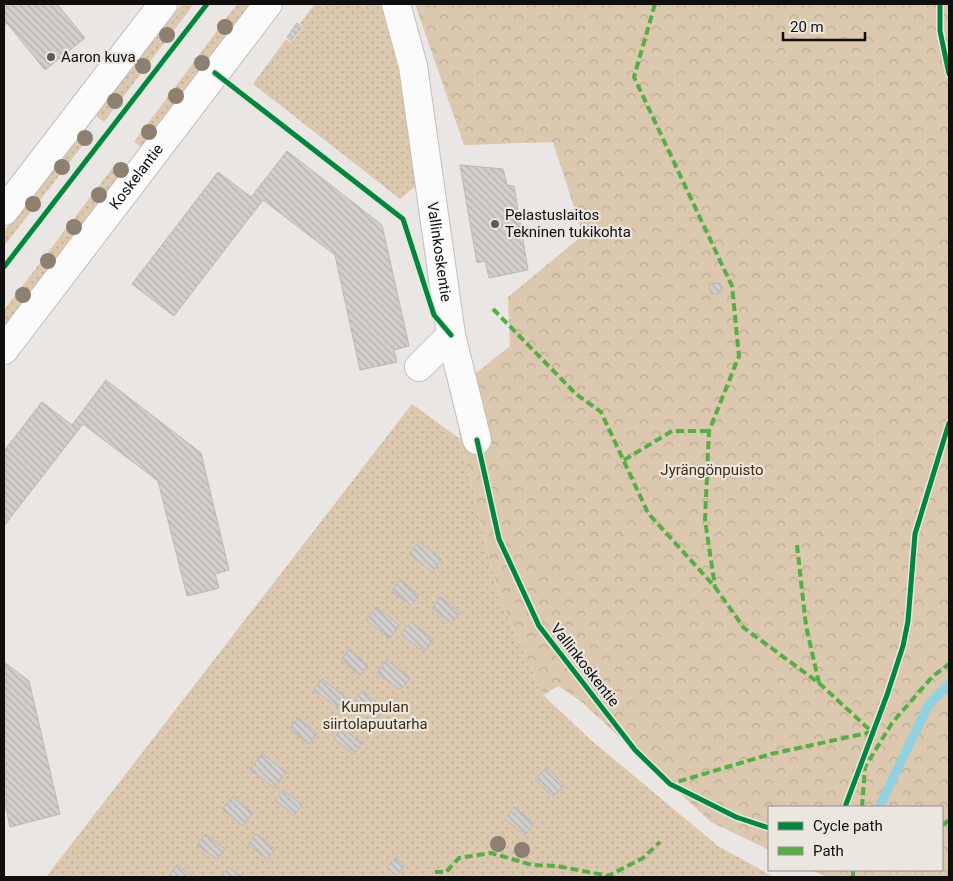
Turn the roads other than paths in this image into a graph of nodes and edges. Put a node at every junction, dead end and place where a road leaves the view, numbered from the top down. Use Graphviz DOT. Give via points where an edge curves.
graph roads {
  1 [pos="163,4"];
  2 [pos="268,4"];
  3 [pos="396,4"];
  4 [pos="4,211"];
  5 [pos="451,335"];
  6 [pos="4,350"];
  7 [pos="419,367"];
  8 [pos="476,440"];
  1 -- 4 [label="main road"];
  2 -- 6 [label="main road, Koskelantie"];
  3 -- 5 [label="main road, Vallinkoskentie" via="413,66"];
  5 -- 7 [label="main road"];
  5 -- 8 [label="main road, Vallinkoskentie"];
}
